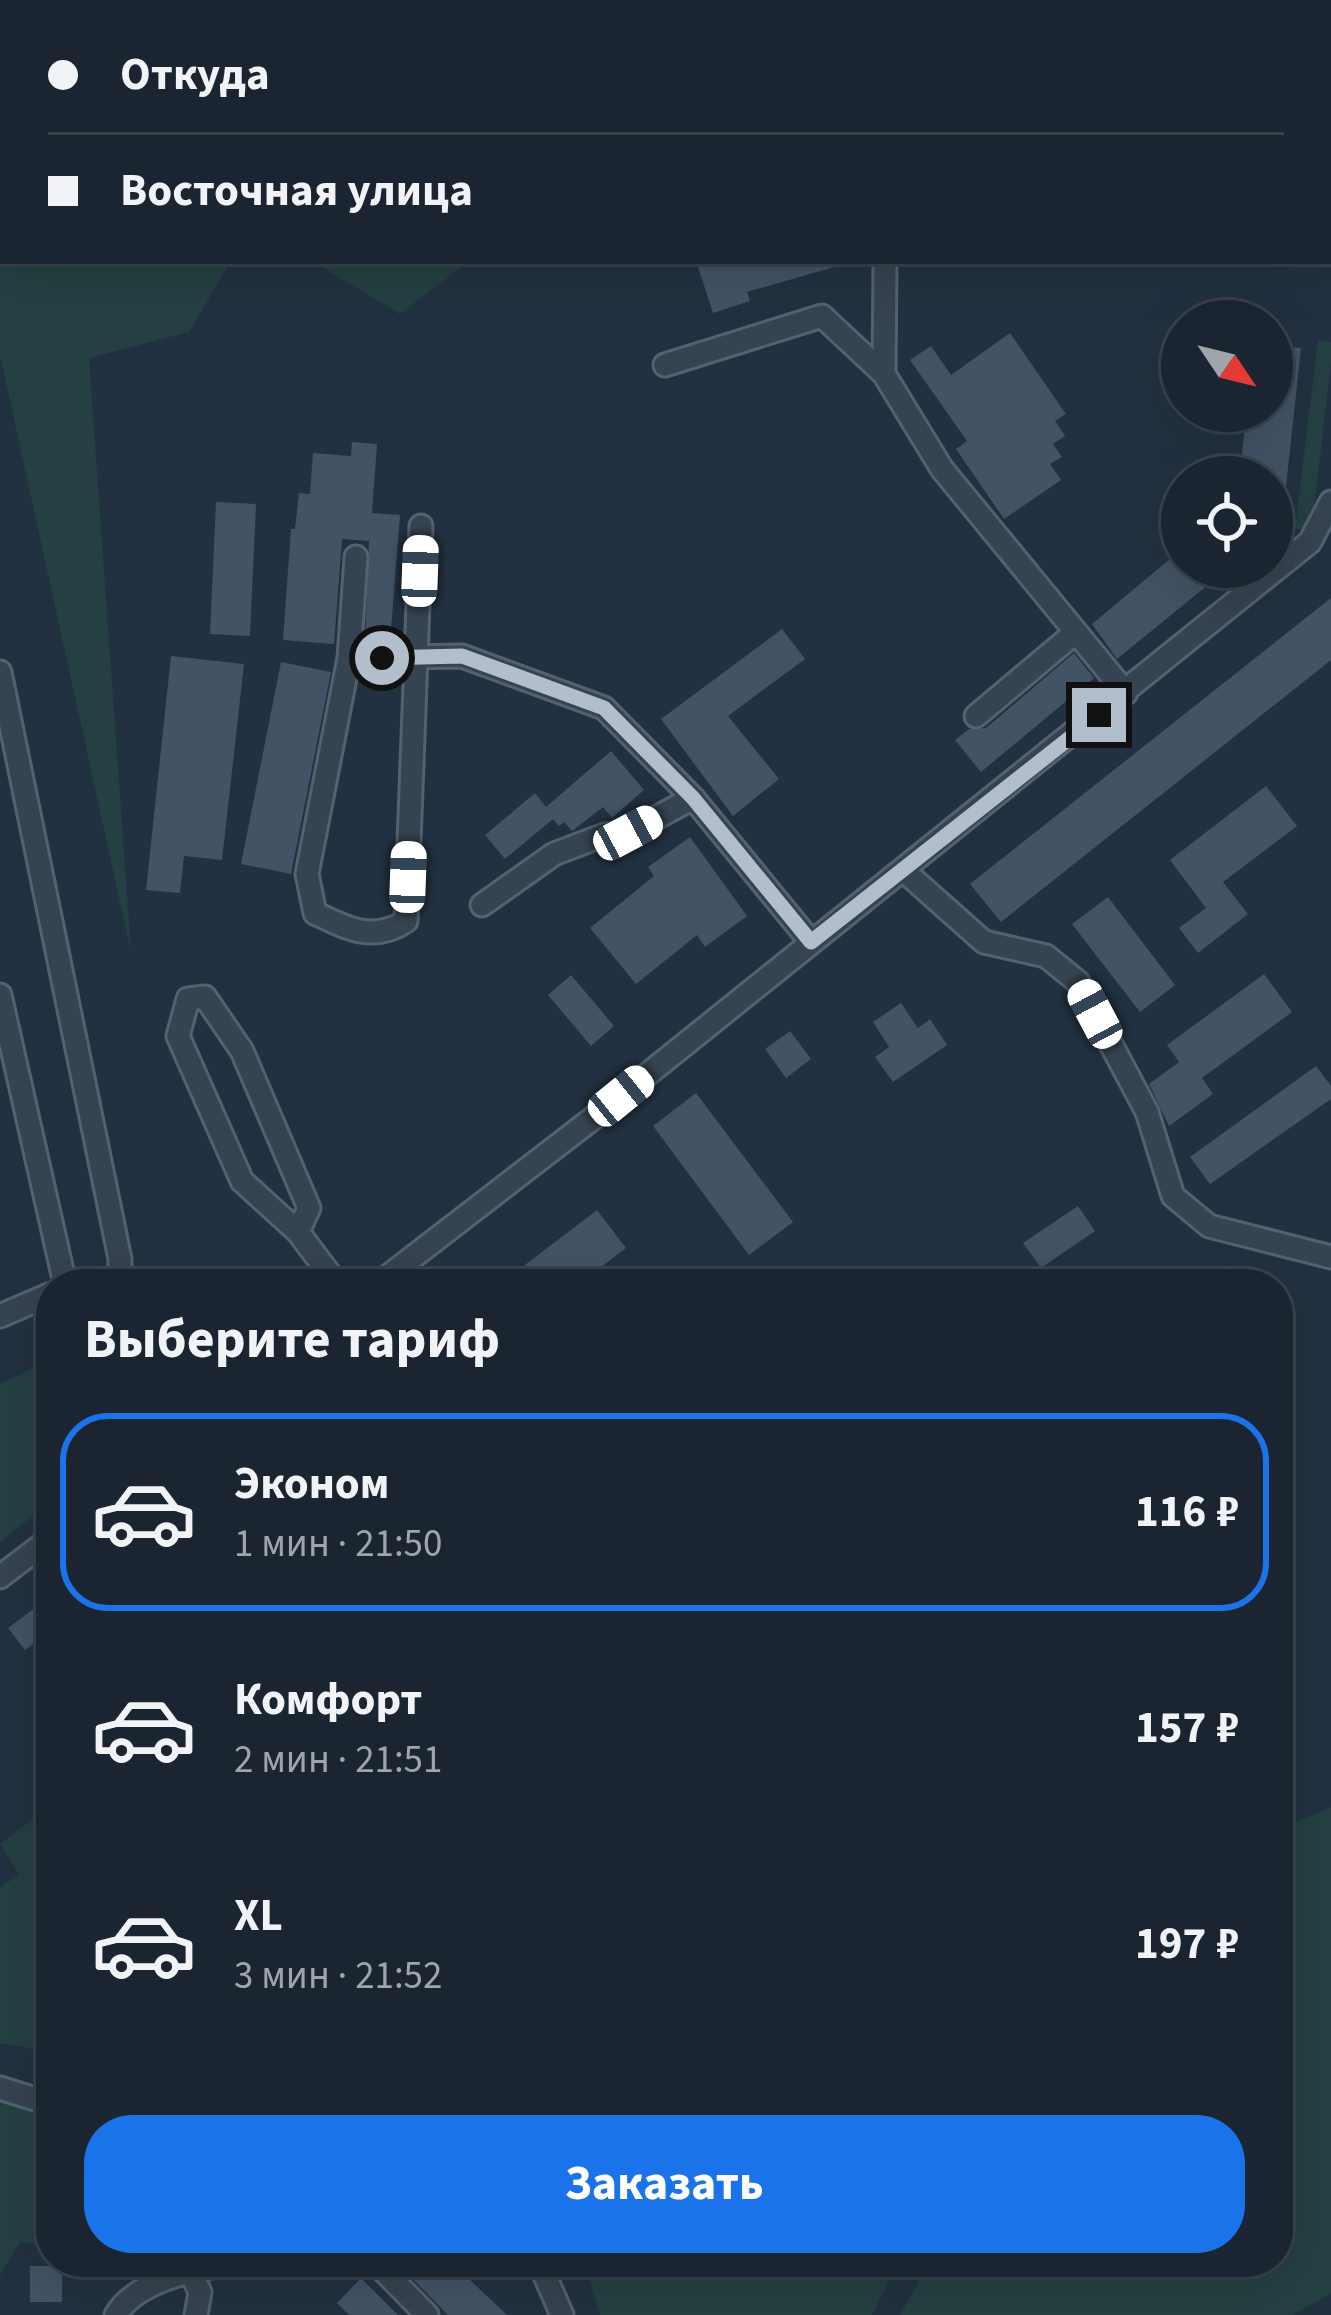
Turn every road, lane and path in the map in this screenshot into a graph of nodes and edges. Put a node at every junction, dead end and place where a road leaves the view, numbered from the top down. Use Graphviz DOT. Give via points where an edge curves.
graph roads {
  1 [pos="885,264"];
  2 [pos="665,365"];
  3 [pos="884,374"];
  4 [pos="1331,502"];
  5 [pos="422,526"];
  6 [pos="356,557"];
  7 [pos="1076,632"];
  8 [pos="349,658"];
  9 [pos="416,659"];
  10 [pos="0,672"];
  11 [pos="1126,693"];
  12 [pos="976,716"];
  13 [pos="693,798"];
  14 [pos="903,869"];
  15 [pos="482,905"];
  16 [pos="811,942"];
  17 [pos="0,995"];
  18 [pos="298,1232"];
  19 [pos="1331,1257"];
  20 [pos="62,1269"];
  21 [pos="120,1269"];
  22 [pos="326,1269"];
  23 [pos="397,1269"];
  24 [pos="36,1300"];
  25 [pos="0,1316"];
  26 [pos="36,1549"];
  27 [pos="0,1577"];
  28 [pos="0,2088"];
  29 [pos="36,2102"];
  30 [pos="168,2277"];
  31 [pos="193,2277"];
  32 [pos="390,2277"];
  33 [pos="546,2277"];
  34 [pos="116,2315"];
  35 [pos="196,2315"];
  36 [pos="427,2315"];
  37 [pos="562,2315"];
  1 -- 3 [label="street"];
  2 -- 3 [label="street" via="822,316"];
  3 -- 7 [label="street" via="942,469"];
  4 -- 11 [label="street" via="1310,542"];
  5 -- 9 [label="street"];
  6 -- 8 [label="street"];
  7 -- 11 [label="street"];
  7 -- 12 [label="street"];
  8 -- 9 [label="street"];
  8 -- 9 [label="street" via="307,874 315,913 357,933 406,921"];
  9 -- 13 [label="street" via="462,656 604,708"];
  10 -- 21 [label="street"];
  11 -- 14 [label="street"];
  13 -- 15 [label="street" via="628,833 554,854"];
  13 -- 16 [label="street"];
  14 -- 16 [label="street"];
  14 -- 19 [label="street" via="984,942 1046,956 1078,982 1148,1112 1173,1196 1209,1226"];
  16 -- 23 [label="street"];
  17 -- 20 [label="street"];
  18 -- 18 [label="street" via="242,1180 178,1036 188,999 205,997 242,1051 309,1208"];
  18 -- 22 [label="street"];
  24 -- 25 [label="street"];
  26 -- 27 [label="street"];
  28 -- 29 [label="street"];
  30 -- 34 [label="street"];
  31 -- 35 [label="street"];
  32 -- 36 [label="street"];
  33 -- 37 [label="street"];
}
